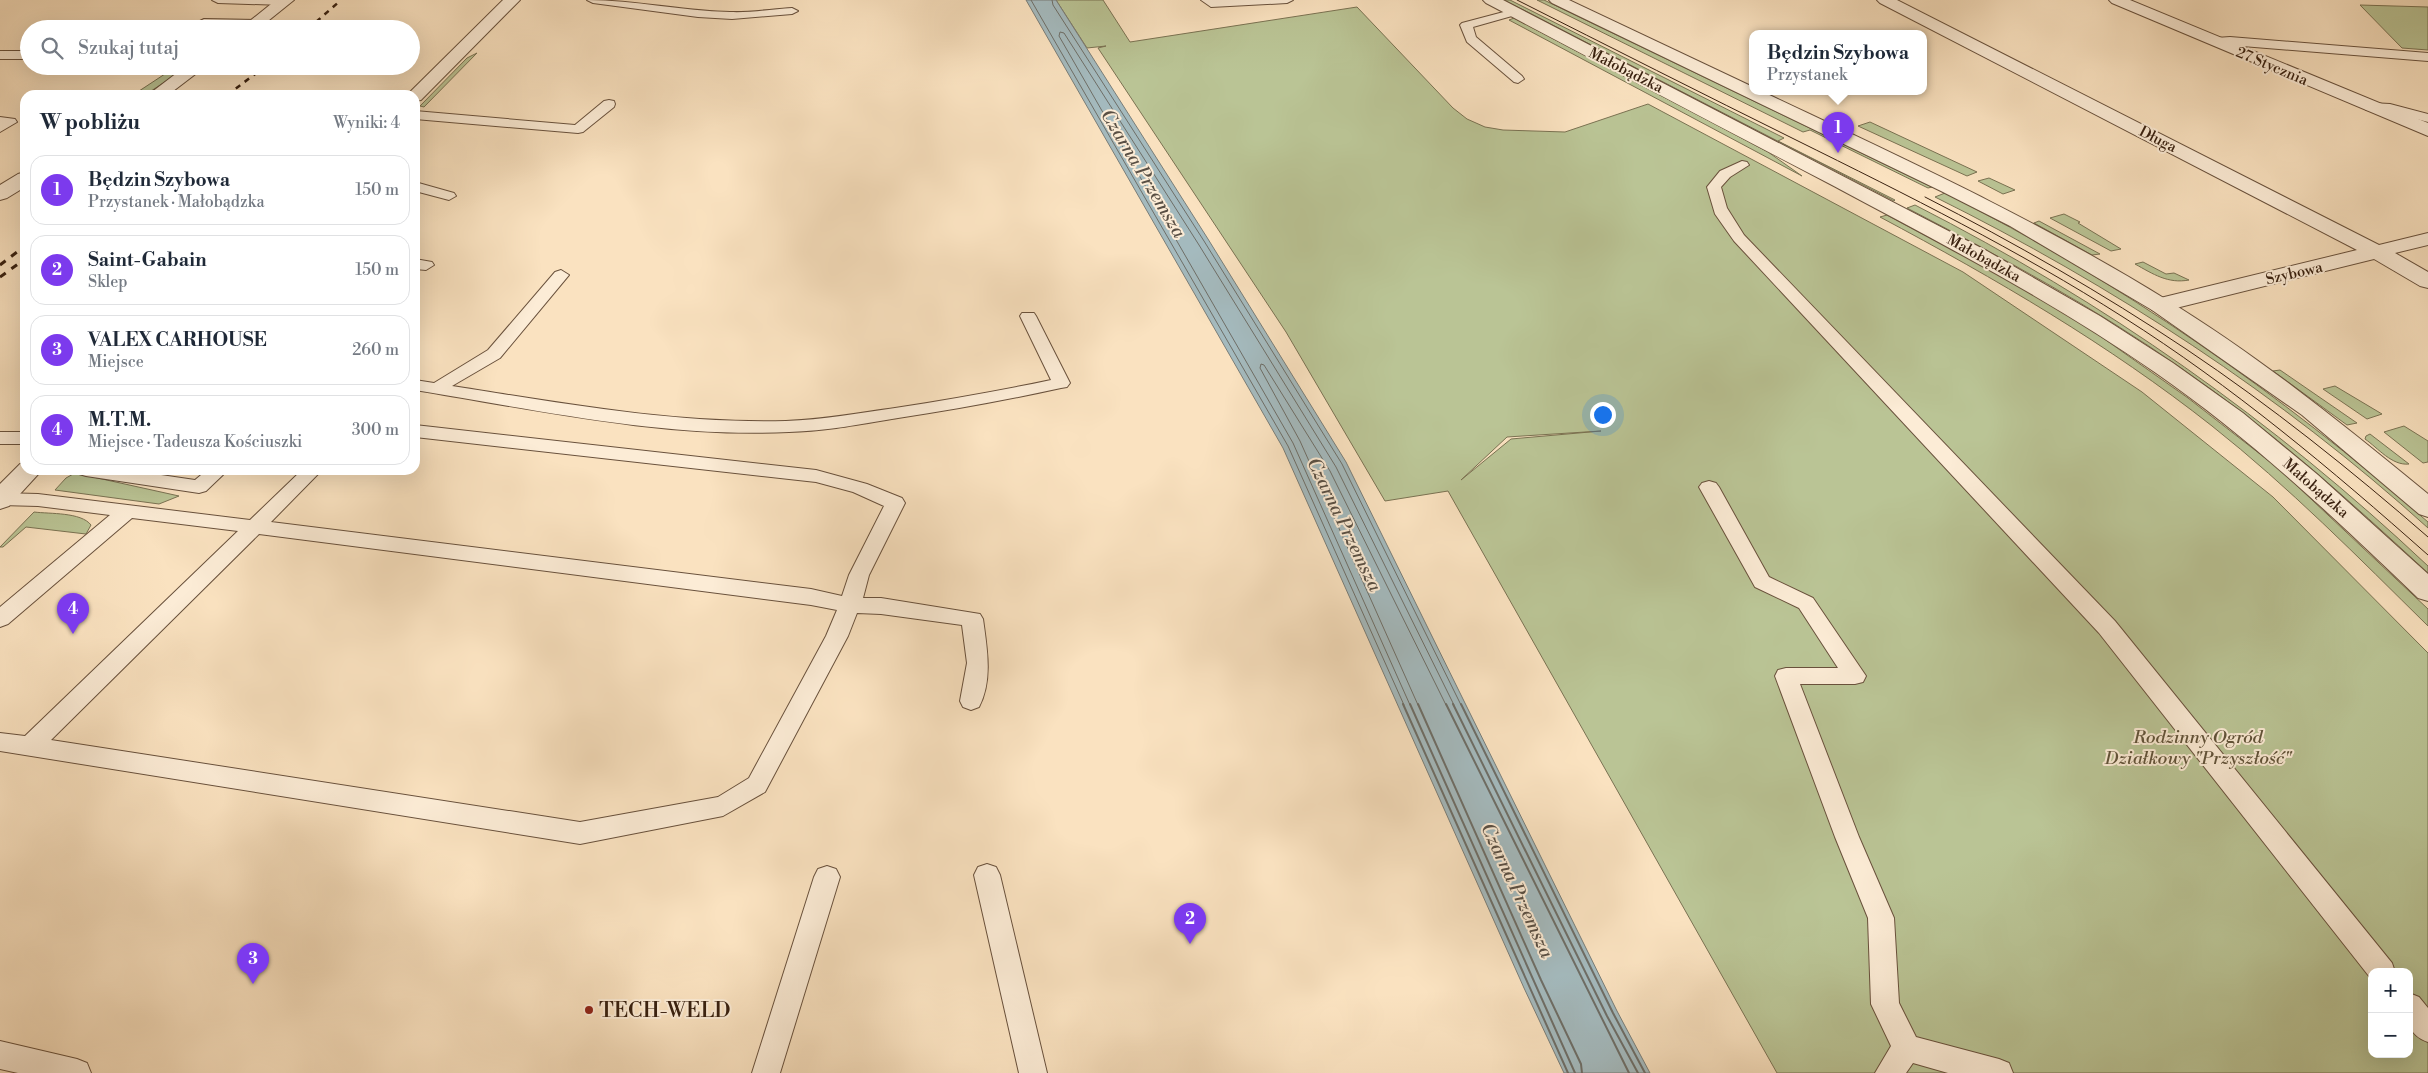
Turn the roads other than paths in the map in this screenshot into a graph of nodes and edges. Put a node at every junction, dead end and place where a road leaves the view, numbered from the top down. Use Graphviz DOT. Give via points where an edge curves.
graph roads {
  1 [pos="218,0"];
  2 [pos="512,0"];
  3 [pos="593,0"];
  4 [pos="1207,0"];
  5 [pos="1287,0"];
  6 [pos="1491,0"];
  7 [pos="1557,0"];
  8 [pos="1885,0"];
  9 [pos="2117,0"];
  10 [pos="285,1"];
  11 [pos="792,11"];
  12 [pos="1515,12"];
  13 [pos="260,20"];
  14 [pos="2216,42"];
  15 [pos="0,55"];
  16 [pos="20,55"];
  17 [pos="2428,57"];
  18 [pos="185,75"];
  19 [pos="1518,79"];
  20 [pos="164,90"];
  21 [pos="420,91"];
  22 [pos="1749,92"];
  23 [pos="1756,95"];
  24 [pos="609,104"];
  25 [pos="2371,107"];
  26 [pos="420,115"];
  27 [pos="2428,118"];
  28 [pos="0,121"];
  29 [pos="0,128"];
  30 [pos="2428,130"];
  31 [pos="1742,165"];
  32 [pos="20,181"];
  33 [pos="420,187"];
  34 [pos="0,194"];
  35 [pos="449,196"];
  36 [pos="2428,239"];
  37 [pos="2378,253"];
  38 [pos="561,275"];
  39 [pos="2428,281"];
  40 [pos="2160,305"];
  41 [pos="1028,316"];
  42 [pos="420,385"];
  43 [pos="438,388"];
  44 [pos="420,431"];
  45 [pos="0,438"];
  46 [pos="20,438"];
  47 [pos="24,475"];
  48 [pos="131,475"];
  49 [pos="213,475"];
  50 [pos="307,475"];
  51 [pos="1710,487"];
  52 [pos="1,499"];
  53 [pos="2428,508"];
  54 [pos="128,511"];
  55 [pos="256,527"];
  56 [pos="2428,591"];
  57 [pos="850,605"];
  58 [pos="0,619"];
  59 [pos="971,701"];
  60 [pos="0,742"];
  61 [pos="29,747"];
  62 [pos="987,875"];
  63 [pos="827,877"];
  64 [pos="2379,968"];
  65 [pos="2413,1011"];
  66 [pos="2428,1029"];
  67 [pos="1907,1048"];
  68 [pos="0,1055"];
  69 [pos="77,1073"];
  70 [pos="766,1073"];
  71 [pos="1034,1073"];
  72 [pos="1889,1073"];
  73 [pos="2000,1073"];
  1 -- 10 [label="lane"];
  2 -- 21 [label="street"];
  3 -- 11 [label="lane" via="732,16"];
  4 -- 5 [label="lane" via="1211,4"];
  6 -- 12 [label="street, Małobądzka"];
  7 -- 22 [label="street, Małobądzka"];
  8 -- 37 [label="street, Długa"];
  9 -- 14 [label="street, 27 Stycznia"];
  10 -- 13 [label="street"];
  12 -- 19 [label="lane" via="1466,25 1471,39"];
  12 -- 56 [label="street, Małobądzka" via="2057,298 2126,342 2267,445"];
  14 -- 17 [label="lane"];
  14 -- 25 [label="street, 27 Stycznia"];
  15 -- 16 [label="lane"];
  18 -- 20 [label="street"];
  23 -- 40 [label="street, Małobądzka" via="2017,222"];
  24 -- 26 [label="lane" via="578,129"];
  25 -- 27 [label="lane" via="2390,108"];
  25 -- 30 [label="street, 27 Stycznia"];
  28 -- 29 [label="lane" via="10,122"];
  31 -- 64 [label="lane" via="1725,174 1714,187 1720,213 1739,238 2107,627"];
  32 -- 34 [label="street"];
  33 -- 35 [label="lane"];
  36 -- 37 [label="street, Szybowa"];
  37 -- 39 [label="street, Długa"];
  37 -- 40 [label="street, Szybowa"];
  38 -- 43 [label="lane" via="494,354"];
  40 -- 53 [label="street, Małobądzka" via="2311,410"];
  41 -- 43 [label="lane" via="1061,383 995,398 823,424 776,427 673,424 590,414"];
  42 -- 43 [label="lane"];
  44 -- 57 [label="lane" via="816,476 860,488 895,503 859,575"];
  45 -- 46 [label="lane"];
  47 -- 52 [label="street"];
  48 -- 49 [label="lane" via="198,487"];
  50 -- 55 [label="lane"];
  51 -- 67 [label="lane" via="1762,582 1806,603 1855,676 1786,676 1880,918 1885,1004"];
  52 -- 54 [label="lane"];
  54 -- 55 [label="lane"];
  54 -- 58 [label="lane"];
  55 -- 57 [label="lane" via="811,597"];
  55 -- 61 [label="lane"];
  57 -- 59 [label="lane" via="881,606 972,619 978,663"];
  57 -- 61 [label="lane" via="837,636 757,785 723,806 580,834"];
  60 -- 61 [label="lane"];
  62 -- 71 [label="lane"];
  63 -- 70 [label="lane"];
  65 -- 66 [label="lane"];
  67 -- 72 [label="lane"];
  67 -- 73 [label="lane"];
  68 -- 69 [label="lane"];
}
